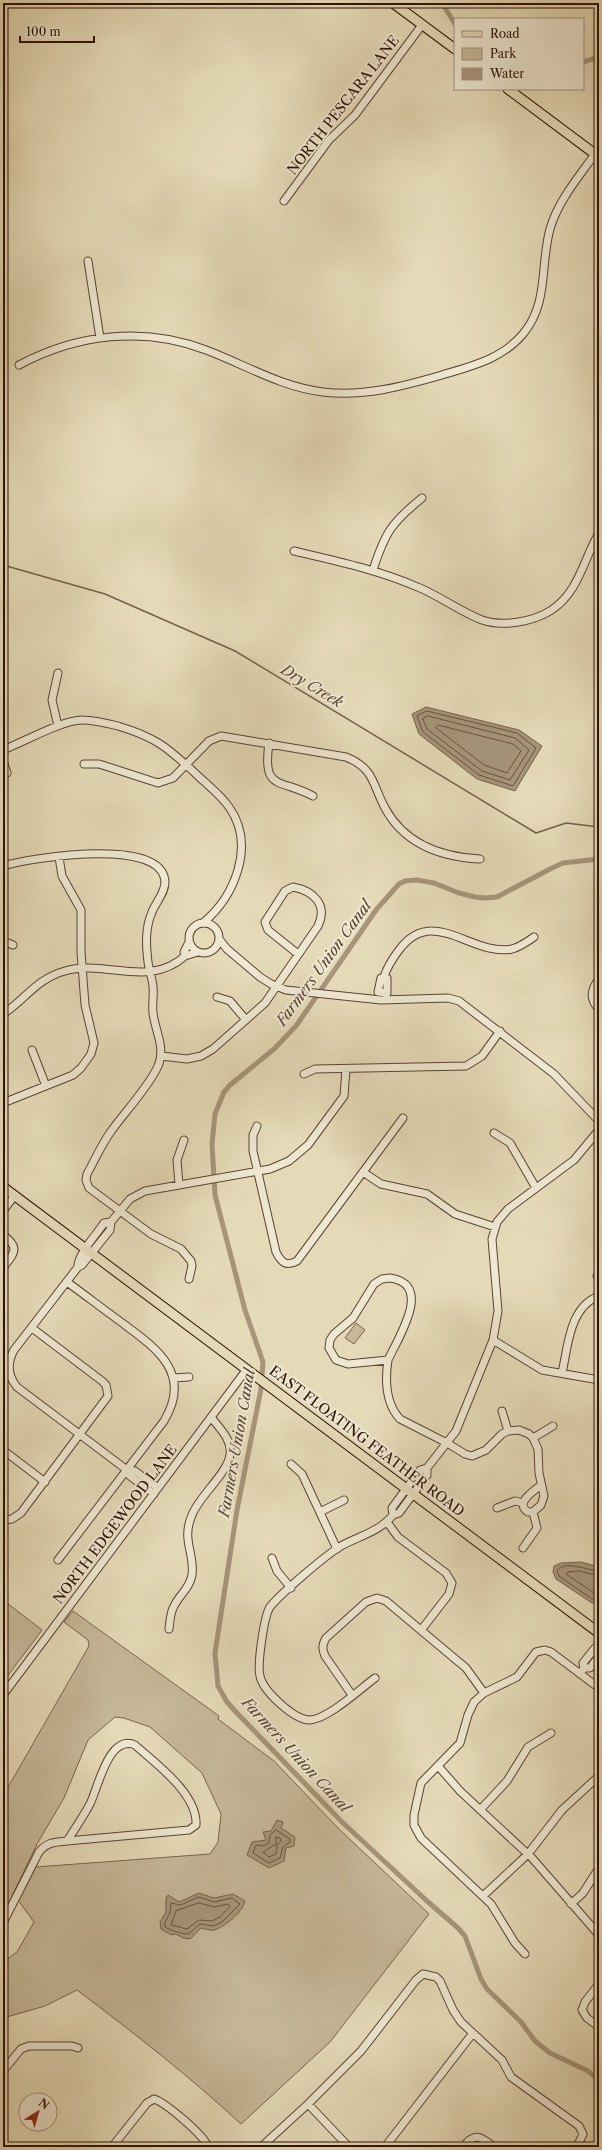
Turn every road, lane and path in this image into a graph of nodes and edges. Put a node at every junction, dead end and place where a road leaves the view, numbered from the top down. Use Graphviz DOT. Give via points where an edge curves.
graph roads {
  1 [pos="393,3"];
  2 [pos="422,25"];
  3 [pos="454,48"];
  4 [pos="509,90"];
  5 [pos="597,156"];
  6 [pos="284,201"];
  7 [pos="88,261"];
  8 [pos="100,338"];
  9 [pos="18,365"];
  10 [pos="422,498"];
  11 [pos="599,533"];
  12 [pos="294,550"];
  13 [pos="373,570"];
  14 [pos="58,673"];
  15 [pos="58,726"];
  16 [pos="269,743"];
  17 [pos="3,750"];
  18 [pos="3,761"];
  19 [pos="84,764"];
  20 [pos="185,764"];
  21 [pos="7,773"];
  22 [pos="313,796"];
  23 [pos="59,857"];
  24 [pos="480,859"];
  25 [pos="3,866"];
  26 [pos="213,914"];
  27 [pos="203,923"];
  28 [pos="216,929"];
  29 [pos="534,937"];
  30 [pos="219,939"];
  31 [pos="3,941"];
  32 [pos="189,942"];
  33 [pos="13,945"];
  34 [pos="227,949"];
  35 [pos="212,950"];
  36 [pos="198,952"];
  37 [pos="298,954"];
  38 [pos="185,956"];
  39 [pos="82,968"];
  40 [pos="149,972"];
  41 [pos="599,979"];
  42 [pos="276,987"];
  43 [pos="218,997"];
  44 [pos="382,997"];
  45 [pos="599,1009"];
  46 [pos="3,1014"];
  47 [pos="246,1020"];
  48 [pos="500,1031"];
  49 [pos="32,1050"];
  50 [pos="161,1056"];
  51 [pos="346,1069"];
  52 [pos="304,1074"];
  53 [pos="46,1086"];
  54 [pos="3,1103"];
  55 [pos="403,1118"];
  56 [pos="599,1120"];
  57 [pos="257,1126"];
  58 [pos="599,1130"];
  59 [pos="494,1133"];
  60 [pos="184,1140"];
  61 [pos="257,1171"];
  62 [pos="363,1172"];
  63 [pos="179,1185"];
  64 [pos="3,1187"];
  65 [pos="536,1188"];
  66 [pos="15,1195"];
  67 [pos="3,1211"];
  68 [pos="120,1211"];
  69 [pos="494,1227"];
  70 [pos="3,1235"];
  71 [pos="89,1251"];
  72 [pos="3,1268"];
  73 [pos="189,1279"];
  74 [pos="67,1282"];
  75 [pos="599,1296"];
  76 [pos="32,1328"];
  77 [pos="493,1340"];
  78 [pos="388,1360"];
  79 [pos="249,1370"];
  80 [pos="562,1374"];
  81 [pos="189,1377"];
  82 [pos="172,1378"];
  83 [pos="599,1380"];
  84 [pos="502,1411"];
  85 [pos="211,1417"];
  86 [pos="553,1426"];
  87 [pos="508,1431"];
  88 [pos="80,1435"];
  89 [pos="533,1438"];
  90 [pos="447,1443"];
  91 [pos="3,1450"];
  92 [pos="291,1464"];
  93 [pos="127,1470"];
  94 [pos="45,1482"];
  95 [pos="541,1485"];
  96 [pos="156,1491"];
  97 [pos="410,1491"];
  98 [pos="344,1500"];
  99 [pos="523,1503"];
  100 [pos="497,1508"];
  101 [pos="320,1512"];
  102 [pos="533,1512"];
  103 [pos="3,1520"];
  104 [pos="387,1522"];
  105 [pos="523,1548"];
  106 [pos="337,1549"];
  107 [pos="272,1558"];
  108 [pos="58,1560"];
  109 [pos="291,1588"];
  110 [pos="169,1630"];
  111 [pos="422,1630"];
  112 [pos="599,1633"];
  113 [pos="599,1648"];
  114 [pos="599,1656"];
  115 [pos="584,1668"];
  116 [pos="580,1674"];
  117 [pos="376,1678"];
  118 [pos="599,1688"];
  119 [pos="484,1693"];
  120 [pos="3,1695"];
  121 [pos="352,1695"];
  122 [pos="551,1733"];
  123 [pos="438,1766"];
  124 [pos="599,1776"];
  125 [pos="480,1810"];
  126 [pos="67,1841"];
  127 [pos="528,1854"];
  128 [pos="599,1868"];
  129 [pos="483,1896"];
  130 [pos="571,1904"];
  131 [pos="3,1923"];
  132 [pos="599,1934"];
  133 [pos="525,1954"];
  134 [pos="599,1984"];
  135 [pos="599,2028"];
  136 [pos="472,2033"];
  137 [pos="78,2048"];
  138 [pos="4,2069"];
  139 [pos="308,2104"];
  140 [pos="345,2146"];
  141 [pos="112,2147"];
  142 [pos="208,2147"];
  143 [pos="261,2147"];
  144 [pos="385,2147"];
  145 [pos="462,2147"];
  146 [pos="494,2147"];
  147 [pos="577,2147"];
  1 -- 2 [label="main road"];
  2 -- 3 [label="main road"];
  2 -- 6 [label="street, NORTH PESCARA LANE" via="355,115 329,140"];
  4 -- 5 [label="main road"];
  5 -- 8 [label="street" via="570,188 556,214 548,238 541,299 531,323 512,345 496,357 476,365 388,389 346,394 277,382 206,350 176,341 122,336"];
  7 -- 8 [label="street"];
  8 -- 9 [label="street" via="56,348"];
  10 -- 13 [label="street" via="391,526"];
  11 -- 13 [label="street" via="572,590 550,611 519,622 482,620 419,588"];
  12 -- 13 [label="street"];
  14 -- 15 [label="street" via="52,700"];
  15 -- 17 [label="street"];
  15 -- 20 [label="street" via="81,720 94,720 140,733 161,743"];
  16 -- 20 [label="street" via="216,737"];
  16 -- 22 [label="street" via="266,760 269,776 284,786"];
  16 -- 24 [label="street" via="356,761 370,773 384,808 407,836 434,852"];
  18 -- 21 [label="street"];
  19 -- 20 [label="street" via="99,764 158,783 172,778"];
  20 -- 26 [label="street" via="229,807 241,833 240,865 234,882"];
  23 -- 25 [label="street"];
  23 -- 39 [label="street" via="62,876 81,910"];
  23 -- 40 [label="street" via="95,853 120,855 150,862 160,868 165,887 147,929"];
  26 -- 27 [label="street"];
  26 -- 28 [label="street"];
  27 -- 28 [label="street" via="208,923"];
  27 -- 32 [label="street" via="191,929"];
  28 -- 30 [label="street"];
  29 -- 44 [label="street" via="522,945 503,949 487,947 435,931 422,931 404,942 381,978 378,992"];
  30 -- 34 [label="street"];
  30 -- 35 [label="street"];
  31 -- 33 [label="street"];
  32 -- 36 [label="street"];
  32 -- 38 [label="street" via="184,952"];
  34 -- 35 [label="street"];
  34 -- 42 [label="street"];
  35 -- 36 [label="street"];
  36 -- 38 [label="street"];
  37 -- 37 [label="street" via="321,920 320,906 316,898 308,892 293,887 289,888 265,922 268,930"];
  37 -- 42 [label="street"];
  38 -- 40 [label="street" via="171,965"];
  39 -- 40 [label="street" via="131,973"];
  39 -- 46 [label="street" via="58,973 41,981"];
  39 -- 53 [label="street" via="85,1005 94,1048 78,1072"];
  40 -- 50 [label="street"];
  41 -- 45 [label="street" via="592,994"];
  42 -- 44 [label="street" via="314,994"];
  42 -- 47 [label="street" via="265,1003"];
  43 -- 47 [label="street" via="230,1001"];
  44 -- 48 [label="street" via="448,998 458,1001"];
  47 -- 50 [label="street" via="213,1049 201,1056 187,1059"];
  48 -- 51 [label="street" via="482,1056 466,1066"];
  48 -- 56 [label="street" via="554,1074"];
  49 -- 53 [label="street"];
  50 -- 68 [label="street" via="155,1071 110,1132 87,1174 89,1188"];
  51 -- 52 [label="street" via="315,1069"];
  51 -- 61 [label="street" via="344,1096 308,1145 289,1161"];
  53 -- 54 [label="street"];
  55 -- 62 [label="street"];
  57 -- 61 [label="street" via="253,1135"];
  58 -- 65 [label="street" via="574,1160"];
  59 -- 65 [label="street" via="510,1143"];
  60 -- 63 [label="street" via="177,1160"];
  61 -- 62 [label="street" via="276,1252 280,1260 286,1264 297,1261"];
  61 -- 63 [label="street"];
  62 -- 69 [label="street" via="381,1184 427,1194 455,1214"];
  63 -- 68 [label="street" via="138,1193"];
  64 -- 66 [label="main road, EAST FLOATING FEATHER ROAD"];
  65 -- 69 [label="street" via="504,1213"];
  66 -- 67 [label="street"];
  66 -- 71 [label="main road, EAST FLOATING FEATHER ROAD"];
  68 -- 71 [label="street" via="111,1222 110,1230"];
  68 -- 73 [label="street" via="151,1234 181,1248 191,1261"];
  69 -- 77 [label="street" via="492,1244 498,1311"];
  70 -- 72 [label="street" via="14,1246 12,1256"];
  71 -- 74 [label="street" via="82,1265"];
  71 -- 79 [label="main road, EAST FLOATING FEATHER ROAD"];
  74 -- 76 [label="street"];
  74 -- 82 [label="street" via="155,1348 166,1361"];
  75 -- 80 [label="street" via="589,1301 577,1314"];
  76 -- 88 [label="street" via="11,1355 9,1372 17,1387"];
  76 -- 88 [label="street" via="102,1381 108,1390 105,1401"];
  77 -- 80 [label="street" via="536,1367"];
  77 -- 90 [label="street" via="459,1426"];
  78 -- 78 [label="street" via="413,1302 408,1287 403,1282 390,1278 374,1284 352,1318 334,1334 329,1348 331,1355 341,1363"];
  78 -- 90 [label="street" via="389,1398 395,1413 406,1423"];
  79 -- 85 [label="street, NORTH EDGEWOOD LANE"];
  79 -- 97 [label="main road, EAST FLOATING FEATHER ROAD"];
  80 -- 83 [label="street"];
  81 -- 82 [label="street"];
  82 -- 93 [label="street" via="172,1400 167,1416"];
  84 -- 87 [label="street"];
  85 -- 96 [label="street, NORTH EDGEWOOD LANE"];
  85 -- 110 [label="street" via="228,1441 230,1458 190,1518 187,1541 192,1574 189,1585 173,1606"];
  86 -- 89 [label="street"];
  87 -- 89 [label="street" via="519,1430"];
  87 -- 90 [label="street" via="478,1455 465,1454"];
  88 -- 93 [label="street"];
  88 -- 94 [label="street"];
  89 -- 95 [label="street" via="538,1449"];
  90 -- 97 [label="street" via="427,1468 427,1475"];
  91 -- 94 [label="street"];
  92 -- 101 [label="street" via="302,1474"];
  93 -- 96 [label="street" via="135,1471"];
  93 -- 108 [label="street"];
  94 -- 103 [label="street" via="21,1513 12,1519"];
  95 -- 99 [label="street" via="525,1498"];
  95 -- 102 [label="street" via="544,1501"];
  96 -- 120 [label="street, NORTH EDGEWOOD LANE"];
  97 -- 104 [label="street" via="399,1513 392,1515"];
  97 -- 112 [label="main road, EAST FLOATING FEATHER ROAD"];
  98 -- 101 [label="street"];
  99 -- 100 [label="street" via="515,1501"];
  99 -- 102 [label="street" via="525,1510"];
  101 -- 106 [label="street"];
  102 -- 105 [label="street" via="537,1528"];
  104 -- 106 [label="street"];
  104 -- 111 [label="street" via="398,1537 446,1574 452,1583 449,1594"];
  106 -- 109 [label="street"];
  107 -- 109 [label="street" via="277,1571"];
  109 -- 121 [label="street" via="276,1601 267,1614 259,1667 266,1687 290,1713 310,1720 325,1714"];
  111 -- 119 [label="street" via="470,1672"];
  111 -- 121 [label="street" via="386,1601 377,1598 366,1602 326,1638 322,1650"];
  113 -- 115 [label="street" via="595,1648 583,1663"];
  114 -- 115 [label="street" via="590,1668"];
  115 -- 116 [label="street"];
  116 -- 118 [label="street"];
  116 -- 119 [label="street" via="545,1650 531,1656 517,1677"];
  117 -- 121 [label="street"];
  119 -- 123 [label="street" via="471,1709 460,1743"];
  122 -- 125 [label="street" via="528,1747 507,1781"];
  123 -- 125 [label="street"];
  123 -- 129 [label="street" via="421,1783 414,1825 421,1838"];
  124 -- 127 [label="street" via="562,1810"];
  125 -- 127 [label="street"];
  126 -- 126 [label="street" via="189,1830 196,1825 197,1816 177,1783 135,1745 126,1743 116,1748 110,1756 89,1806"];
  126 -- 131 [label="street" via="51,1842 39,1852"];
  127 -- 129 [label="street"];
  127 -- 130 [label="street"];
  128 -- 130 [label="street" via="583,1893"];
  129 -- 133 [label="street" via="498,1913 515,1943"];
  130 -- 132 [label="street"];
  134 -- 135 [label="street" via="582,2010 586,2018"];
  136 -- 139 [label="street" via="453,2010 440,1981 430,1974 423,1974 361,2051"];
  136 -- 144 [label="street"];
  136 -- 147 [label="street" via="502,2060 511,2077 579,2126 583,2134"];
  137 -- 138 [label="street" via="29,2046 21,2050"];
  139 -- 140 [label="street"];
  139 -- 143 [label="street"];
  141 -- 142 [label="street" via="147,2103 154,2099 162,2102"];
  145 -- 146 [label="street" via="475,2137 483,2138"];
}
